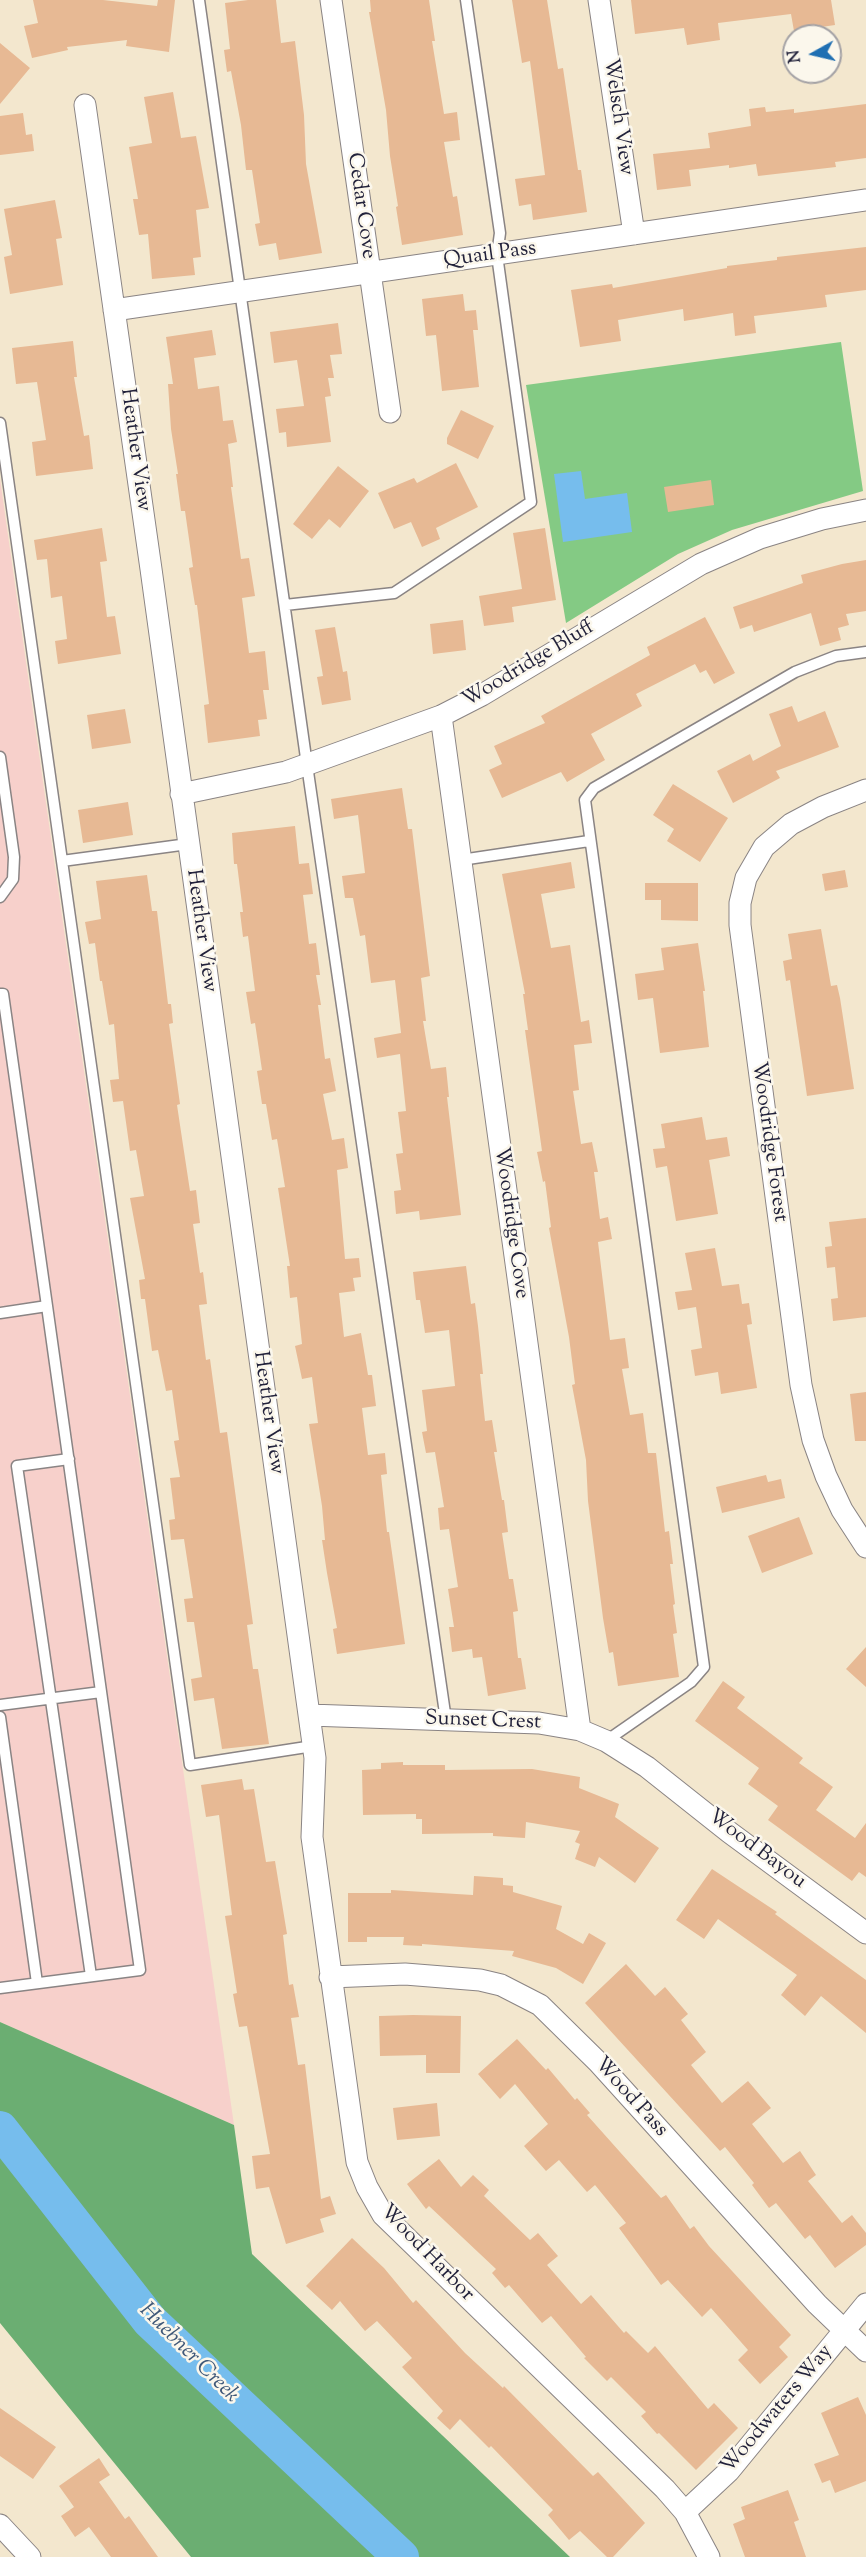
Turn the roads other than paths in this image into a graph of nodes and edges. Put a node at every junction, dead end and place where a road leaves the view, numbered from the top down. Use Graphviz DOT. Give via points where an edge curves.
graph roads {
  1 [pos="199,0"];
  2 [pos="331,0"];
  3 [pos="466,0"];
  4 [pos="599,0"];
  5 [pos="85,105"];
  6 [pos="866,200"];
  7 [pos="634,234"];
  8 [pos="497,255"];
  9 [pos="370,273"];
  10 [pos="241,291"];
  11 [pos="114,310"];
  12 [pos="390,412"];
  13 [pos="0,423"];
  14 [pos="866,510"];
  15 [pos="285,605"];
  16 [pos="866,652"];
  17 [pos="441,716"];
  18 [pos="0,757"];
  19 [pos="307,765"];
  20 [pos="866,790"];
  21 [pos="181,794"];
  22 [pos="590,841"];
  23 [pos="188,844"];
  24 [pos="461,860"];
  25 [pos="62,861"];
  26 [pos="0,897"];
  27 [pos="0,994"];
  28 [pos="47,1306"];
  29 [pos="0,1313"];
  30 [pos="69,1459"];
  31 [pos="866,1546"];
  32 [pos="101,1692"];
  33 [pos="52,1698"];
  34 [pos="0,1705"];
  35 [pos="309,1715"];
  36 [pos="0,1717"];
  37 [pos="446,1720"];
  38 [pos="580,1730"];
  39 [pos="606,1741"];
  40 [pos="314,1752"];
  41 [pos="647,1767"];
  42 [pos="866,1933"];
  43 [pos="91,1976"];
  44 [pos="330,1977"];
  45 [pos="37,1983"];
  46 [pos="0,1988"];
  47 [pos="866,2304"];
  48 [pos="846,2330"];
  49 [pos="866,2350"];
  50 [pos="685,2512"];
  51 [pos="0,2525"];
  52 [pos="30,2557"];
  53 [pos="709,2557"];
  1 -- 10 [label="lane"];
  2 -- 9 [label="street, Cedar Cove"];
  3 -- 8 [label="lane" via="500,233"];
  4 -- 7 [label="street, Welsch View"];
  5 -- 11 [label="street, Heather View"];
  6 -- 7 [label="street, Quail Pass"];
  7 -- 8 [label="street, Quail Pass"];
  8 -- 9 [label="street, Quail Pass"];
  8 -- 15 [label="lane" via="531,502 394,593"];
  9 -- 10 [label="street, Quail Pass"];
  9 -- 12 [label="street, Cedar Cove"];
  10 -- 11 [label="street, Quail Pass"];
  10 -- 15 [label="lane"];
  11 -- 21 [label="street, Heather View"];
  13 -- 25 [label="lane"];
  14 -- 17 [label="street, Woodridge Bluff" via="760,538 701,564"];
  15 -- 19 [label="lane"];
  16 -- 22 [label="lane" via="836,656 795,672 594,788 585,800"];
  17 -- 19 [label="street, Woodridge Bluff"];
  17 -- 24 [label="street, Woodridge Cove"];
  18 -- 26 [label="lane" via="14,857 14,879"];
  19 -- 21 [label="street, Woodridge Bluff"];
  19 -- 37 [label="lane"];
  20 -- 31 [label="street, Woodridge Forest" via="791,824 764,848 746,878 740,925 801,1385 826,1476"];
  21 -- 23 [label="street, Heather View"];
  22 -- 24 [label="lane"];
  22 -- 39 [label="lane" via="704,1667 691,1682"];
  23 -- 25 [label="lane"];
  23 -- 35 [label="street, Heather View"];
  24 -- 38 [label="street, Woodridge Cove"];
  25 -- 40 [label="lane" via="190,1765"];
  27 -- 28 [label="lane"];
  28 -- 29 [label="lane"];
  28 -- 30 [label="lane"];
  30 -- 32 [label="lane"];
  30 -- 33 [label="lane" via="17,1466"];
  32 -- 33 [label="lane"];
  32 -- 43 [label="lane" via="140,1970"];
  33 -- 34 [label="lane"];
  33 -- 43 [label="lane"];
  35 -- 37 [label="street, Sunset Crest"];
  35 -- 40 [label="street, Heather View"];
  36 -- 45 [label="lane"];
  37 -- 38 [label="street, Sunset Crest" via="539,1723"];
  38 -- 39 [label="street, Sunset Crest"];
  39 -- 41 [label="street, Sunset Crest"];
  40 -- 44 [label="street, Wood Harbor" via="312,1837"];
  41 -- 42 [label="street, Wood Bayou"];
  43 -- 45 [label="lane"];
  44 -- 48 [label="street, Wood Pass" via="405,1974 480,1980 501,1985 540,2005 598,2062 817,2304"];
  44 -- 50 [label="street, Wood Harbor" via="357,2162 383,2216"];
  45 -- 46 [label="lane"];
  47 -- 48 [label="street, Woodwaters Way"];
  48 -- 49 [label="street, Wood Pass"];
  48 -- 50 [label="street, Woodwaters Way" via="729,2471"];
  50 -- 53 [label="street, Wood Harbor"];
  51 -- 52 [label="street"];
}
